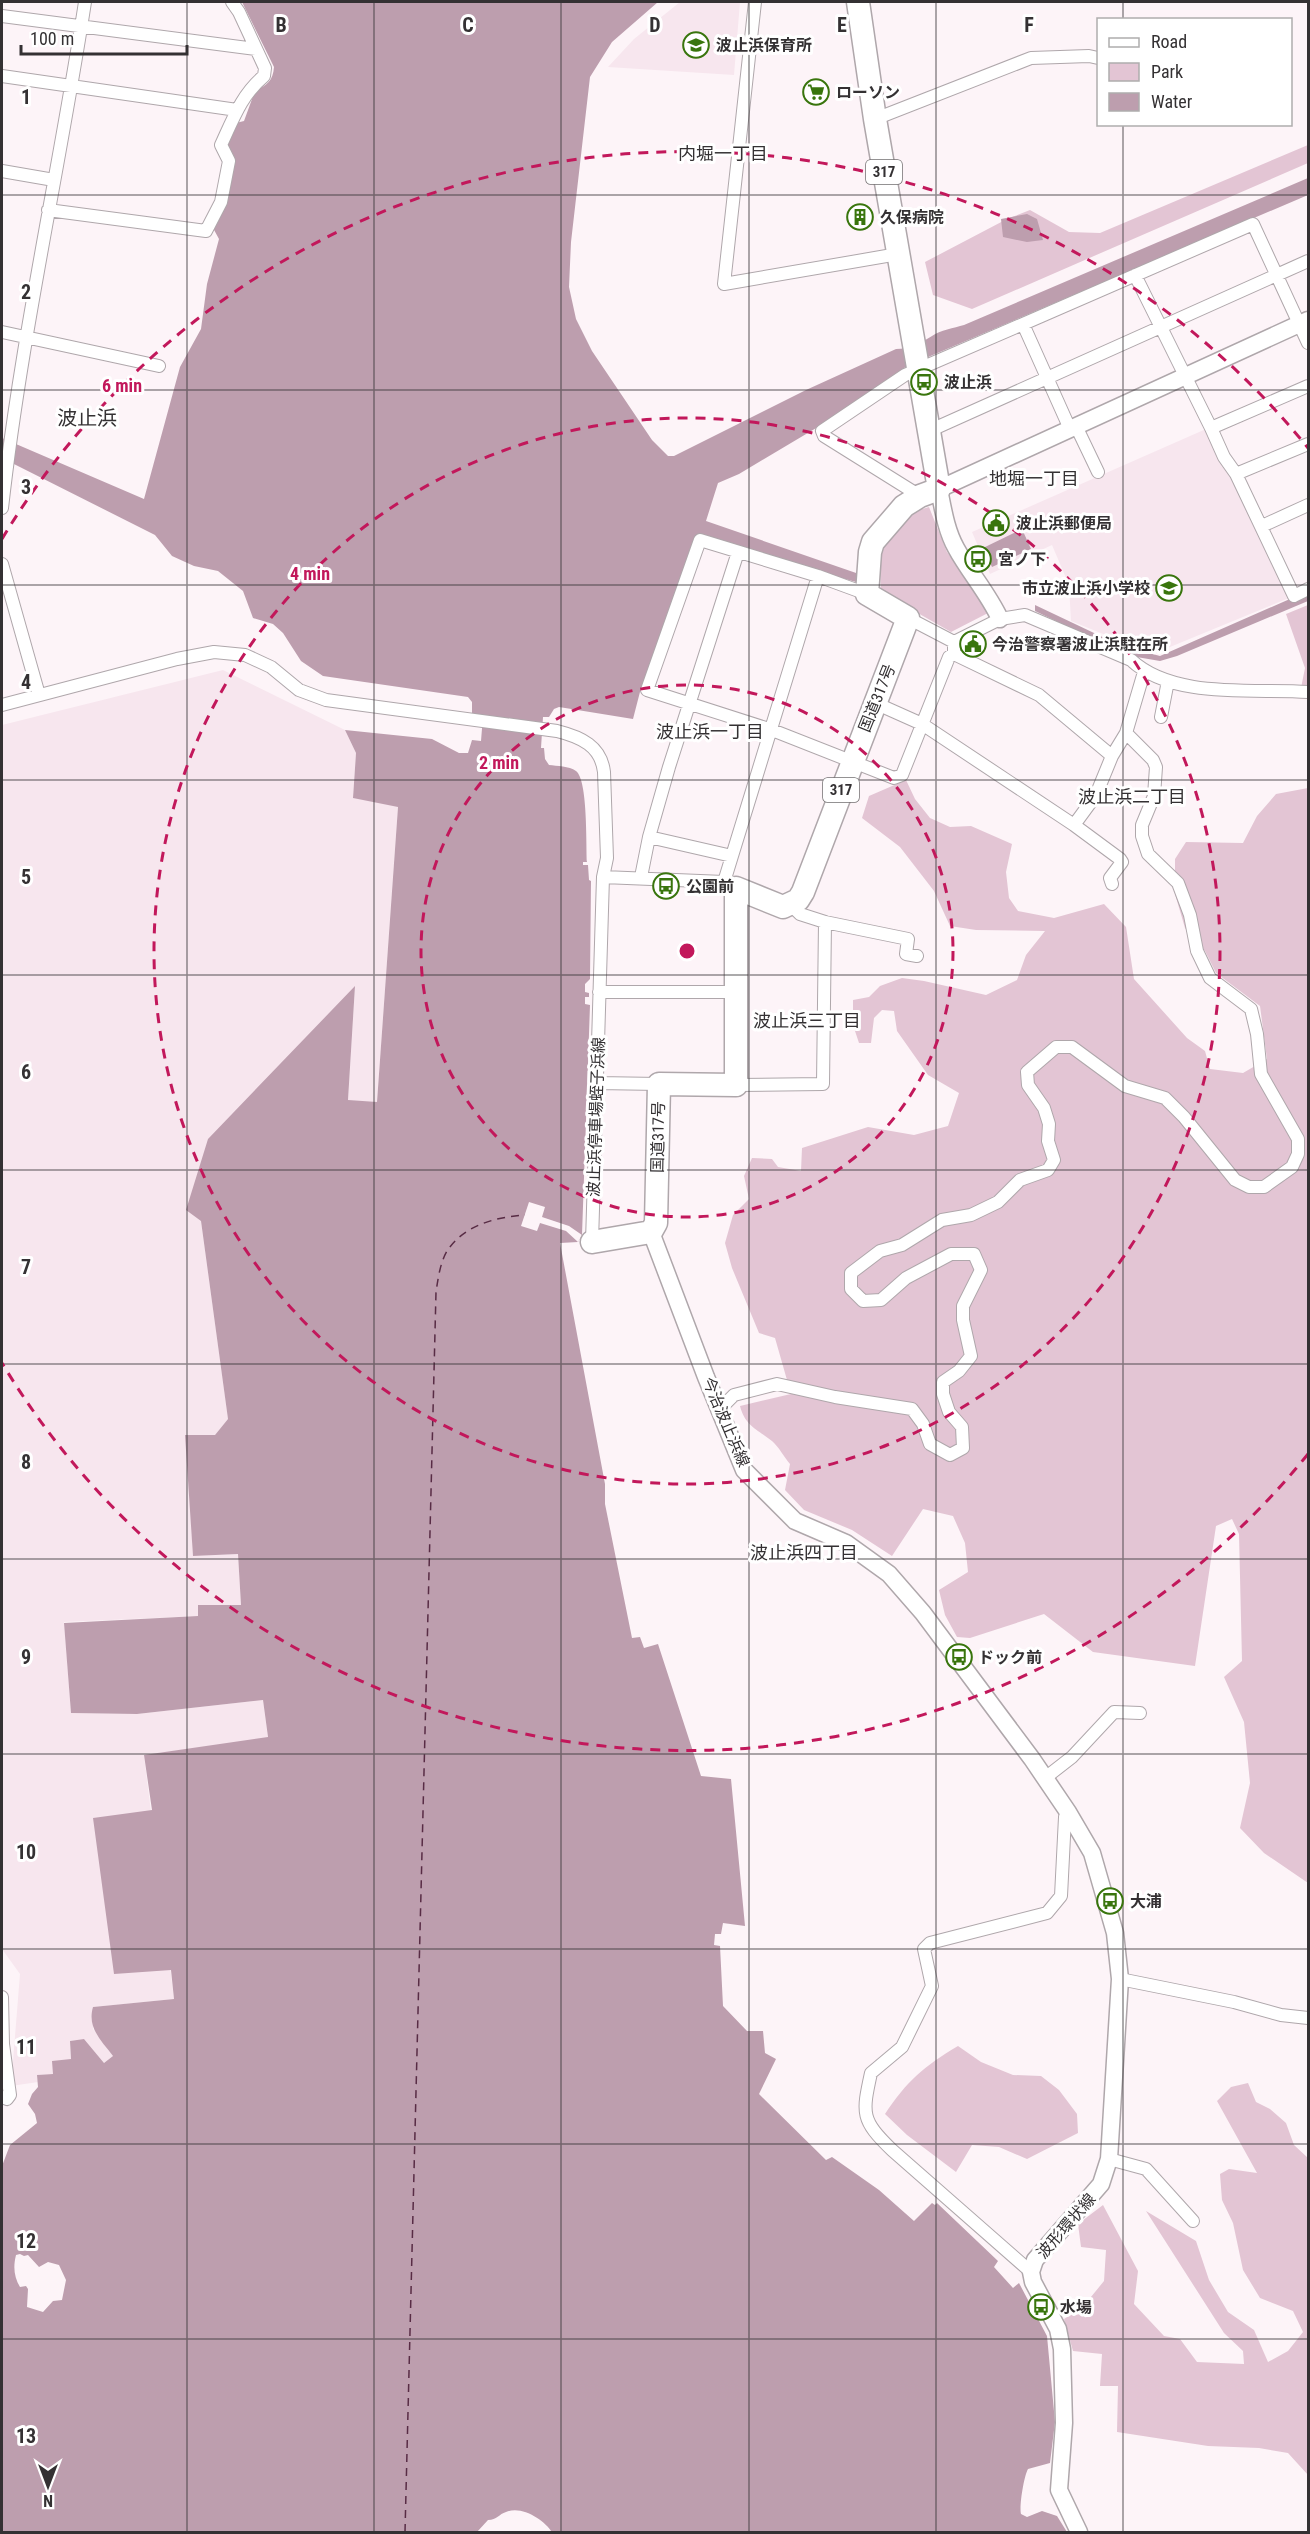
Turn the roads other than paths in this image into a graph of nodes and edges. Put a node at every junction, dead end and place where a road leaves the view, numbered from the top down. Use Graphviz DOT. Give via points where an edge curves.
graph roads {
  1 [pos="85,2"];
  2 [pos="232,2"];
  3 [pos="755,2"];
  4 [pos="858,2"];
  5 [pos="2,16"];
  6 [pos="81,26"];
  7 [pos="256,49"];
  8 [pos="1097,58"];
  9 [pos="2,76"];
  10 [pos="72,86"];
  11 [pos="237,110"];
  12 [pos="875,119"];
  13 [pos="2,171"];
  14 [pos="54,180"];
  15 [pos="48,210"];
  16 [pos="898,254"];
  17 [pos="1308,261"];
  18 [pos="1135,275"];
  19 [pos="1277,275"];
  20 [pos="1304,322"];
  21 [pos="1023,324"];
  22 [pos="1160,326"];
  23 [pos="2,332"];
  24 [pos="26,337"];
  25 [pos="1308,343"];
  26 [pos="918,358"];
  27 [pos="159,366"];
  28 [pos="1184,375"];
  29 [pos="1046,378"];
  30 [pos="1308,386"];
  31 [pos="1073,428"];
  32 [pos="1211,428"];
  33 [pos="931,430"];
  34 [pos="1308,444"];
  35 [pos="1098,472"];
  36 [pos="1236,474"];
  37 [pos="929,492"];
  38 [pos="1308,505"];
  39 [pos="2,508"];
  40 [pos="1262,526"];
  41 [pos="738,552"];
  42 [pos="2,564"];
  43 [pos="818,576"];
  44 [pos="1308,590"];
  45 [pos="867,594"];
  46 [pos="908,618"];
  47 [pos="1000,619"];
  48 [pos="954,648"];
  49 [pos="1144,672"];
  50 [pos="1168,681"];
  51 [pos="1308,692"];
  52 [pos="39,695"];
  53 [pos="875,703"];
  54 [pos="688,704"];
  55 [pos="2,705"];
  56 [pos="1161,717"];
  57 [pos="922,724"];
  58 [pos="772,730"];
  59 [pos="1126,733"];
  60 [pos="1112,756"];
  61 [pos="852,761"];
  62 [pos="1074,825"];
  63 [pos="649,837"];
  64 [pos="732,856"];
  65 [pos="603,877"];
  66 [pos="641,877"];
  67 [pos="1112,884"];
  68 [pos="730,885"];
  69 [pos="790,904"];
  70 [pos="825,922"];
  71 [pos="917,956"];
  72 [pos="599,992"];
  73 [pos="736,992"];
  74 [pos="597,1083"];
  75 [pos="659,1084"];
  76 [pos="736,1085"];
  77 [pos="651,1232"];
  78 [pos="592,1242"];
  79 [pos="719,1410"];
  80 [pos="1140,1713"];
  81 [pos="1045,1779"];
  82 [pos="1068,1812"];
  83 [pos="1120,1979"];
  84 [pos="2,1997"];
  85 [pos="1308,2018"];
  86 [pos="2,2097"];
  87 [pos="1109,2159"];
  88 [pos="1193,2221"];
  89 [pos="1031,2272"];
  90 [pos="1079,2532"];
  1 -- 6 [label="street"];
  2 -- 7 [label="street"];
  3 -- 16 [label="street" via="724,284"];
  4 -- 12 [label="highway, 317"];
  5 -- 6 [label="street"];
  6 -- 7 [label="street"];
  6 -- 10 [label="street"];
  7 -- 11 [label="street" via="265,68 264,76 252,85"];
  8 -- 12 [label="street" via="1030,58"];
  9 -- 10 [label="street"];
  10 -- 11 [label="street"];
  10 -- 14 [label="street"];
  11 -- 15 [label="street" via="221,145 229,160 221,202 207,231"];
  12 -- 16 [label="highway, 317"];
  13 -- 14 [label="street"];
  14 -- 15 [label="street"];
  15 -- 24 [label="street"];
  16 -- 26 [label="highway, 317"];
  17 -- 19 [label="street"];
  18 -- 19 [label="street" via="1253,224"];
  18 -- 21 [label="street"];
  18 -- 22 [label="street"];
  19 -- 20 [label="street"];
  19 -- 22 [label="street"];
  20 -- 25 [label="street"];
  20 -- 28 [label="main road"];
  21 -- 26 [label="street"];
  21 -- 29 [label="street"];
  22 -- 28 [label="street"];
  22 -- 29 [label="street"];
  23 -- 24 [label="street"];
  24 -- 27 [label="street"];
  24 -- 39 [label="street"];
  26 -- 33 [label="highway, 317"];
  26 -- 37 [label="street" via="905,375 822,431 824,436"];
  28 -- 31 [label="main road"];
  28 -- 32 [label="street"];
  29 -- 31 [label="street"];
  29 -- 33 [label="street"];
  30 -- 32 [label="street"];
  31 -- 35 [label="street"];
  31 -- 37 [label="main road"];
  32 -- 36 [label="street"];
  33 -- 37 [label="highway, 317"];
  34 -- 36 [label="street"];
  36 -- 40 [label="street"];
  37 -- 45 [label="highway" via="904,506 873,542"];
  37 -- 47 [label="main road" via="955,546"];
  38 -- 40 [label="street"];
  40 -- 44 [label="street" via="1294,596"];
  41 -- 43 [label="street"];
  41 -- 54 [label="street"];
  41 -- 54 [label="street" via="700,540 647,690"];
  42 -- 52 [label="street"];
  43 -- 45 [label="street"];
  43 -- 58 [label="street"];
  45 -- 46 [label="highway"];
  46 -- 48 [label="street"];
  46 -- 53 [label="highway, 国道317号 / 317"];
  47 -- 48 [label="street"];
  47 -- 49 [label="street" via="1033,617 1131,660"];
  48 -- 57 [label="street"];
  48 -- 60 [label="street" via="1039,696"];
  49 -- 50 [label="street"];
  49 -- 59 [label="street"];
  50 -- 51 [label="street" via="1224,691"];
  50 -- 56 [label="street"];
  52 -- 55 [label="street, 波止浜停車場蛭子浜線"];
  52 -- 65 [label="street, 波止浜停車場蛭子浜線" via="214,652 245,654 270,667 299,690 326,700 573,735 597,750 602,760 607,858"];
  53 -- 57 [label="street"];
  53 -- 61 [label="highway, 国道317号 / 317"];
  54 -- 58 [label="street"];
  54 -- 63 [label="street"];
  57 -- 61 [label="street" via="902,775 894,778"];
  57 -- 62 [label="street"];
  58 -- 61 [label="street"];
  58 -- 64 [label="street"];
  59 -- 60 [label="street"];
  59 -- 79 [label="street" via="1156,766 1154,796 1142,825 1148,854 1178,883 1197,951 1210,978 1251,1010 1261,1074 1298,1139 1298,1154 1292,1167 1264,1187 1249,1187 1235,1180 1165,1098 1125,1086 1072,1047 1056,1047 1028,1072 1028,1085 1044,1108 1049,1125 1048,1141 1054,1160 1048,1170 1020,1180 998,1202 971,1215 942,1220 902,1245 880,1251 851,1273 851,1289 862,1301 881,1300 906,1278 951,1254 974,1254 981,1270 963,1306 971,1356 943,1382 949,1412 962,1427 963,1448 950,1455 930,1444 912,1409 777,1384 734,1395"];
  60 -- 62 [label="street" via="1096,795"];
  61 -- 69 [label="highway, 国道317号 / 317" via="803,892"];
  62 -- 67 [label="street" via="1122,862 1110,878"];
  63 -- 64 [label="street"];
  63 -- 66 [label="street"];
  64 -- 68 [label="street"];
  65 -- 66 [label="street"];
  65 -- 72 [label="street, 波止浜停車場蛭子浜線"];
  66 -- 68 [label="street"];
  68 -- 69 [label="highway" via="783,907"];
  68 -- 73 [label="highway"];
  69 -- 70 [label="street" via="800,914"];
  70 -- 71 [label="street" via="908,939 906,954"];
  70 -- 76 [label="street" via="823,1084"];
  72 -- 73 [label="street"];
  72 -- 74 [label="street, 波止浜停車場蛭子浜線"];
  73 -- 76 [label="highway"];
  74 -- 75 [label="street"];
  74 -- 78 [label="street, 波止浜停車場蛭子浜線"];
  75 -- 76 [label="highway, 国道317号"];
  75 -- 77 [label="highway, 国道317号" via="656,1223"];
  77 -- 78 [label="highway"];
  77 -- 79 [label="main road, 今治波止浜線"];
  79 -- 81 [label="main road, 今治波止浜線" via="744,1470 795,1521 846,1544 889,1574 923,1612"];
  80 -- 81 [label="street" via="1114,1712"];
  81 -- 82 [label="main road, 今治波止浜線"];
  82 -- 83 [label="main road, 波形環状線" via="1092,1853 1099,1875 1114,1933"];
  82 -- 89 [label="street" via="1061,1896 1047,1913 930,1943 924,1949 932,1986 902,2048 872,2073 864,2115 875,2133 900,2157"];
  83 -- 85 [label="street" via="1234,2002 1281,2016"];
  83 -- 87 [label="main road, 波形環状線"];
  84 -- 86 [label="street" via="10,2095 7,2100"];
  87 -- 88 [label="street" via="1146,2169"];
  87 -- 89 [label="main road, 波形環状線" via="1101,2184 1035,2260"];
  89 -- 90 [label="main road, 波形環状線" via="1060,2339 1064,2423 1059,2490"];
}
